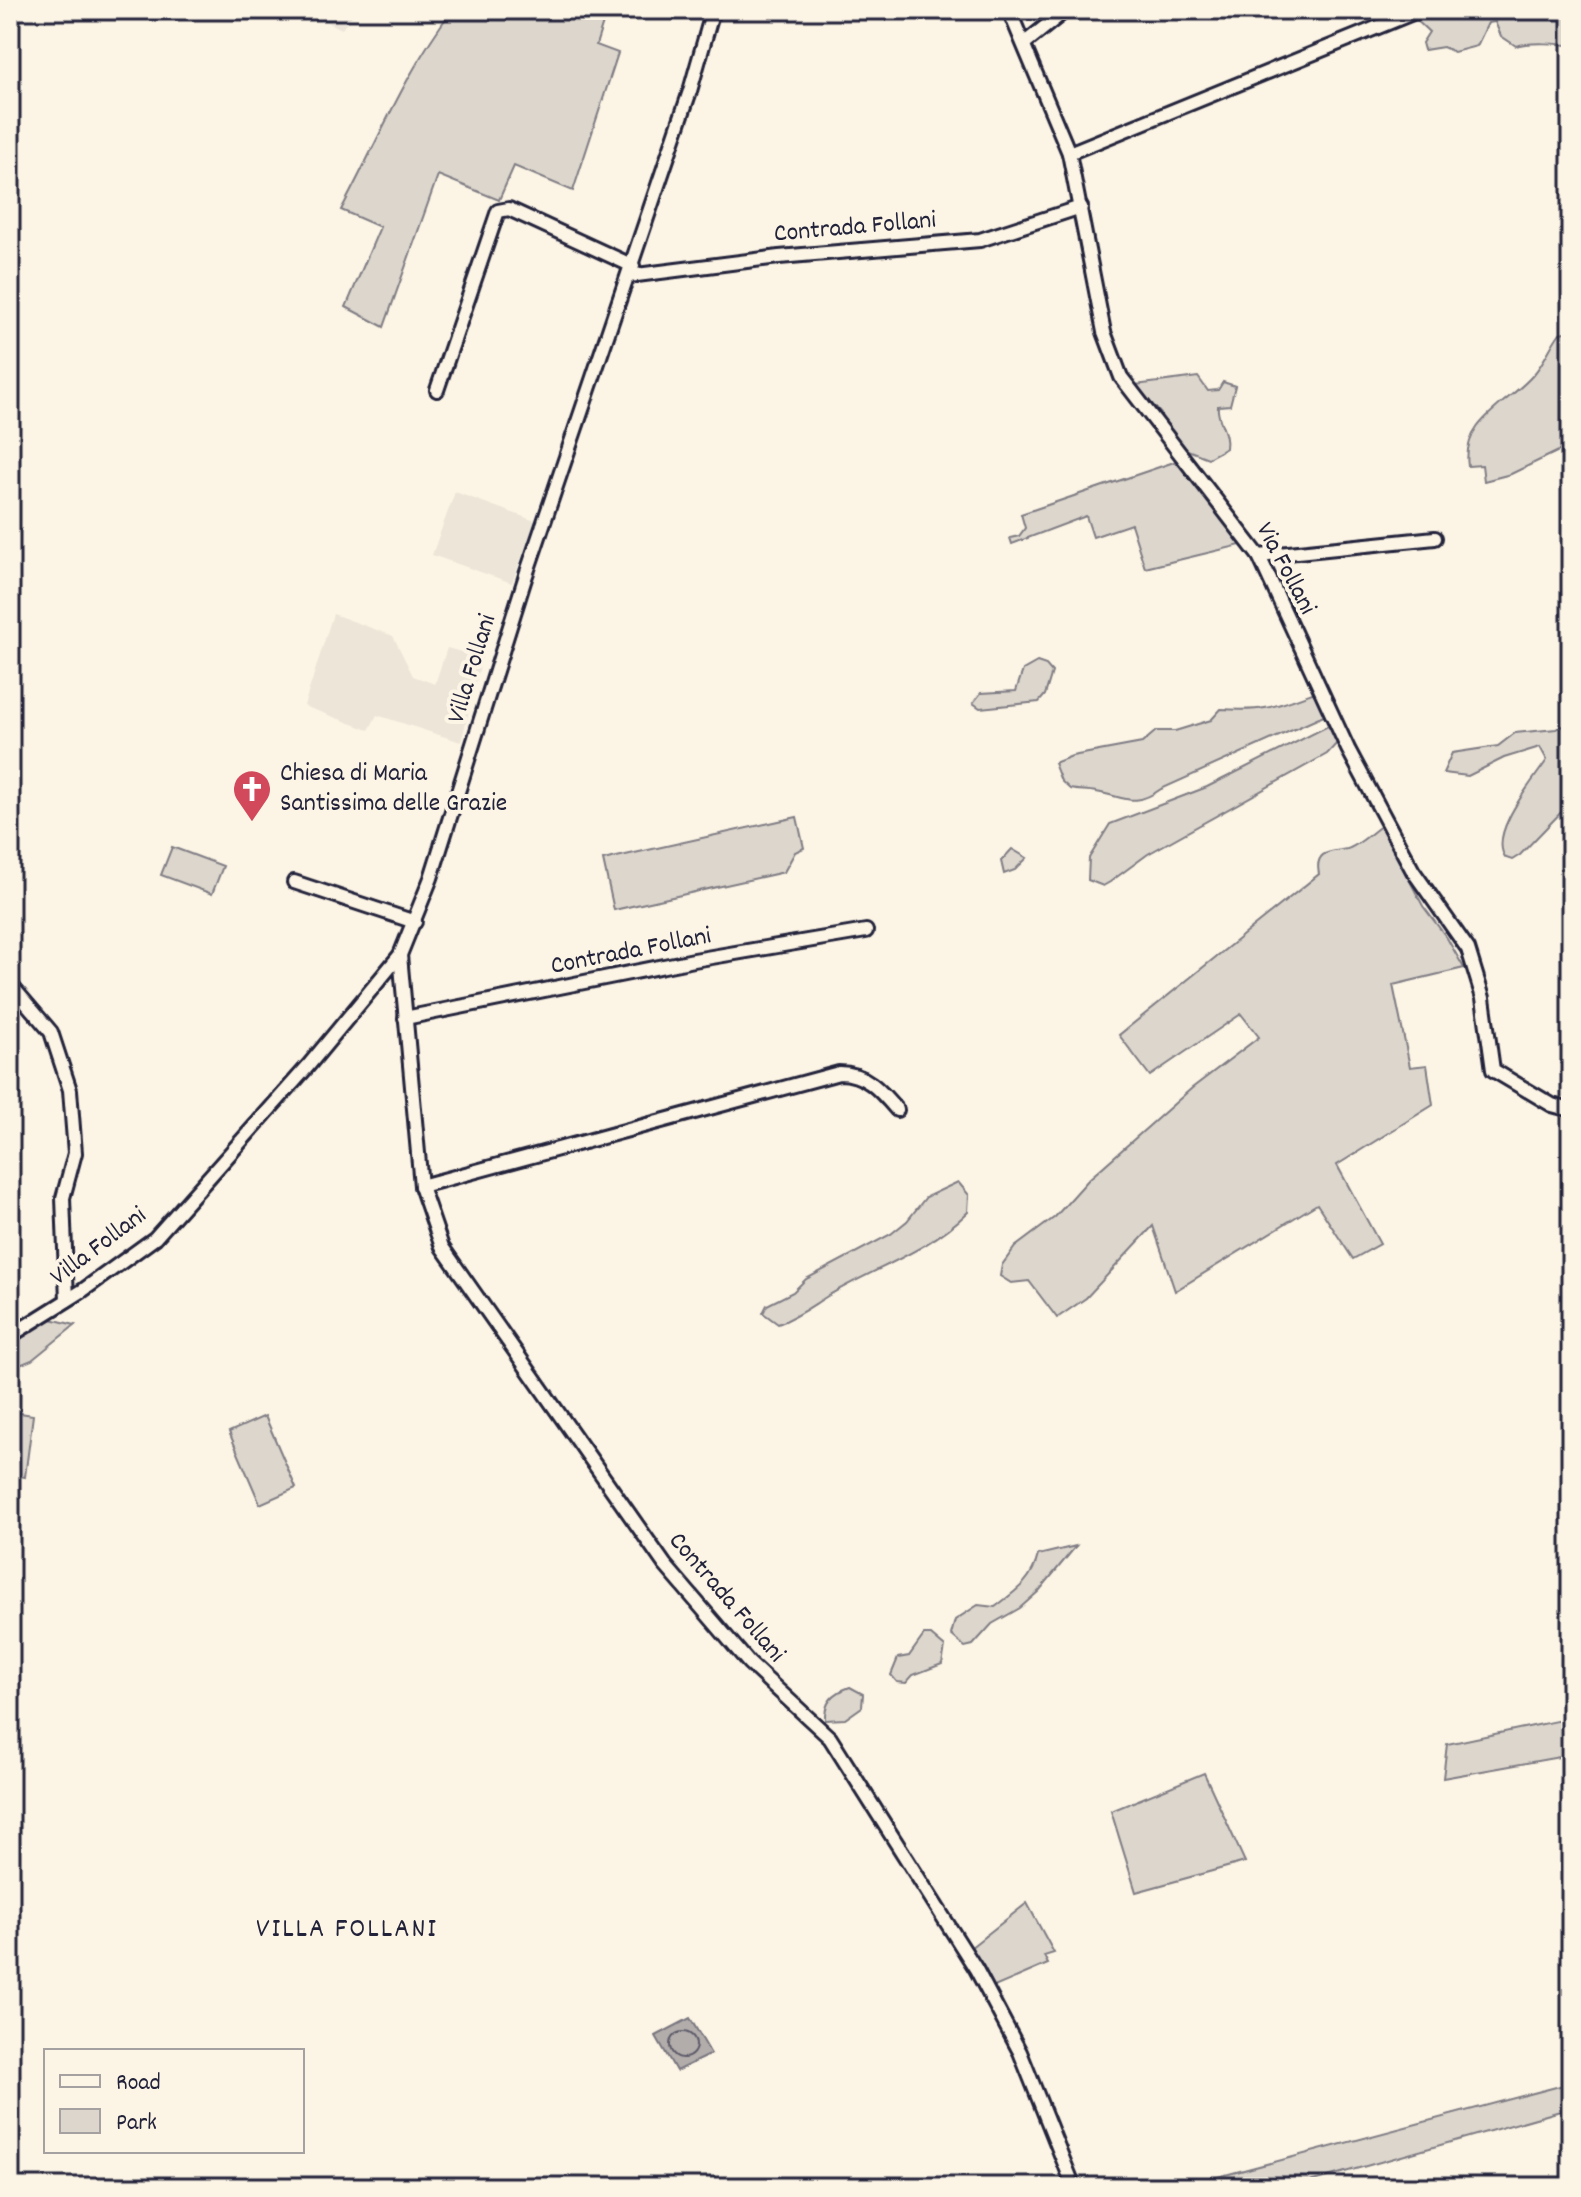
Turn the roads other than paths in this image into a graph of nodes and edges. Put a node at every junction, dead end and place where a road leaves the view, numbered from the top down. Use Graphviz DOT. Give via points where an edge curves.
graph roads {
  1 [pos="713,10"];
  2 [pos="1009,10"];
  3 [pos="1066,10"];
  4 [pos="1420,10"];
  5 [pos="1025,43"];
  6 [pos="1069,153"];
  7 [pos="1081,207"];
  8 [pos="631,271"];
  9 [pos="437,390"];
  10 [pos="1435,538"];
  11 [pos="1259,556"];
  12 [pos="294,882"];
  13 [pos="415,922"];
  14 [pos="866,931"];
  15 [pos="400,955"];
  16 [pos="10,984"];
  17 [pos="405,1018"];
  18 [pos="897,1110"];
  19 [pos="1571,1110"];
  20 [pos="421,1186"];
  21 [pos="67,1300"];
  22 [pos="10,1336"];
  23 [pos="1074,2187"];
  1 -- 8 [label="street, Villa Follani"];
  2 -- 5 [label="street, Via Follani"];
  3 -- 5 [label="street"];
  4 -- 6 [label="street"];
  5 -- 6 [label="street, Via Follani"];
  6 -- 7 [label="street, Via Follani"];
  7 -- 8 [label="street, Contrada Follani" via="980,240"];
  7 -- 11 [label="street, Via Follani" via="1104,332 1121,377"];
  8 -- 9 [label="street" via="509,209 498,211"];
  8 -- 13 [label="street, Villa Follani"];
  10 -- 11 [label="street"];
  11 -- 19 [label="street, Via Follani" via="1348,749 1413,871 1468,949 1483,998 1493,1070 1552,1105"];
  12 -- 13 [label="street"];
  13 -- 15 [label="street, Villa Follani"];
  14 -- 17 [label="street, Contrada Follani"];
  15 -- 17 [label="street, Contrada Follani"];
  15 -- 21 [label="street, Villa Follani" via="155,1238"];
  16 -- 21 [label="street" via="51,1032 70,1090 75,1153 63,1198"];
  17 -- 20 [label="street, Contrada Follani"];
  18 -- 20 [label="street" via="876,1086 855,1073 839,1073"];
  20 -- 23 [label="street, Contrada Follani" via="442,1247 665,1565 749,1663 830,1738 976,1969 1017,2046"];
  21 -- 22 [label="street, Villa Follani"];
}
